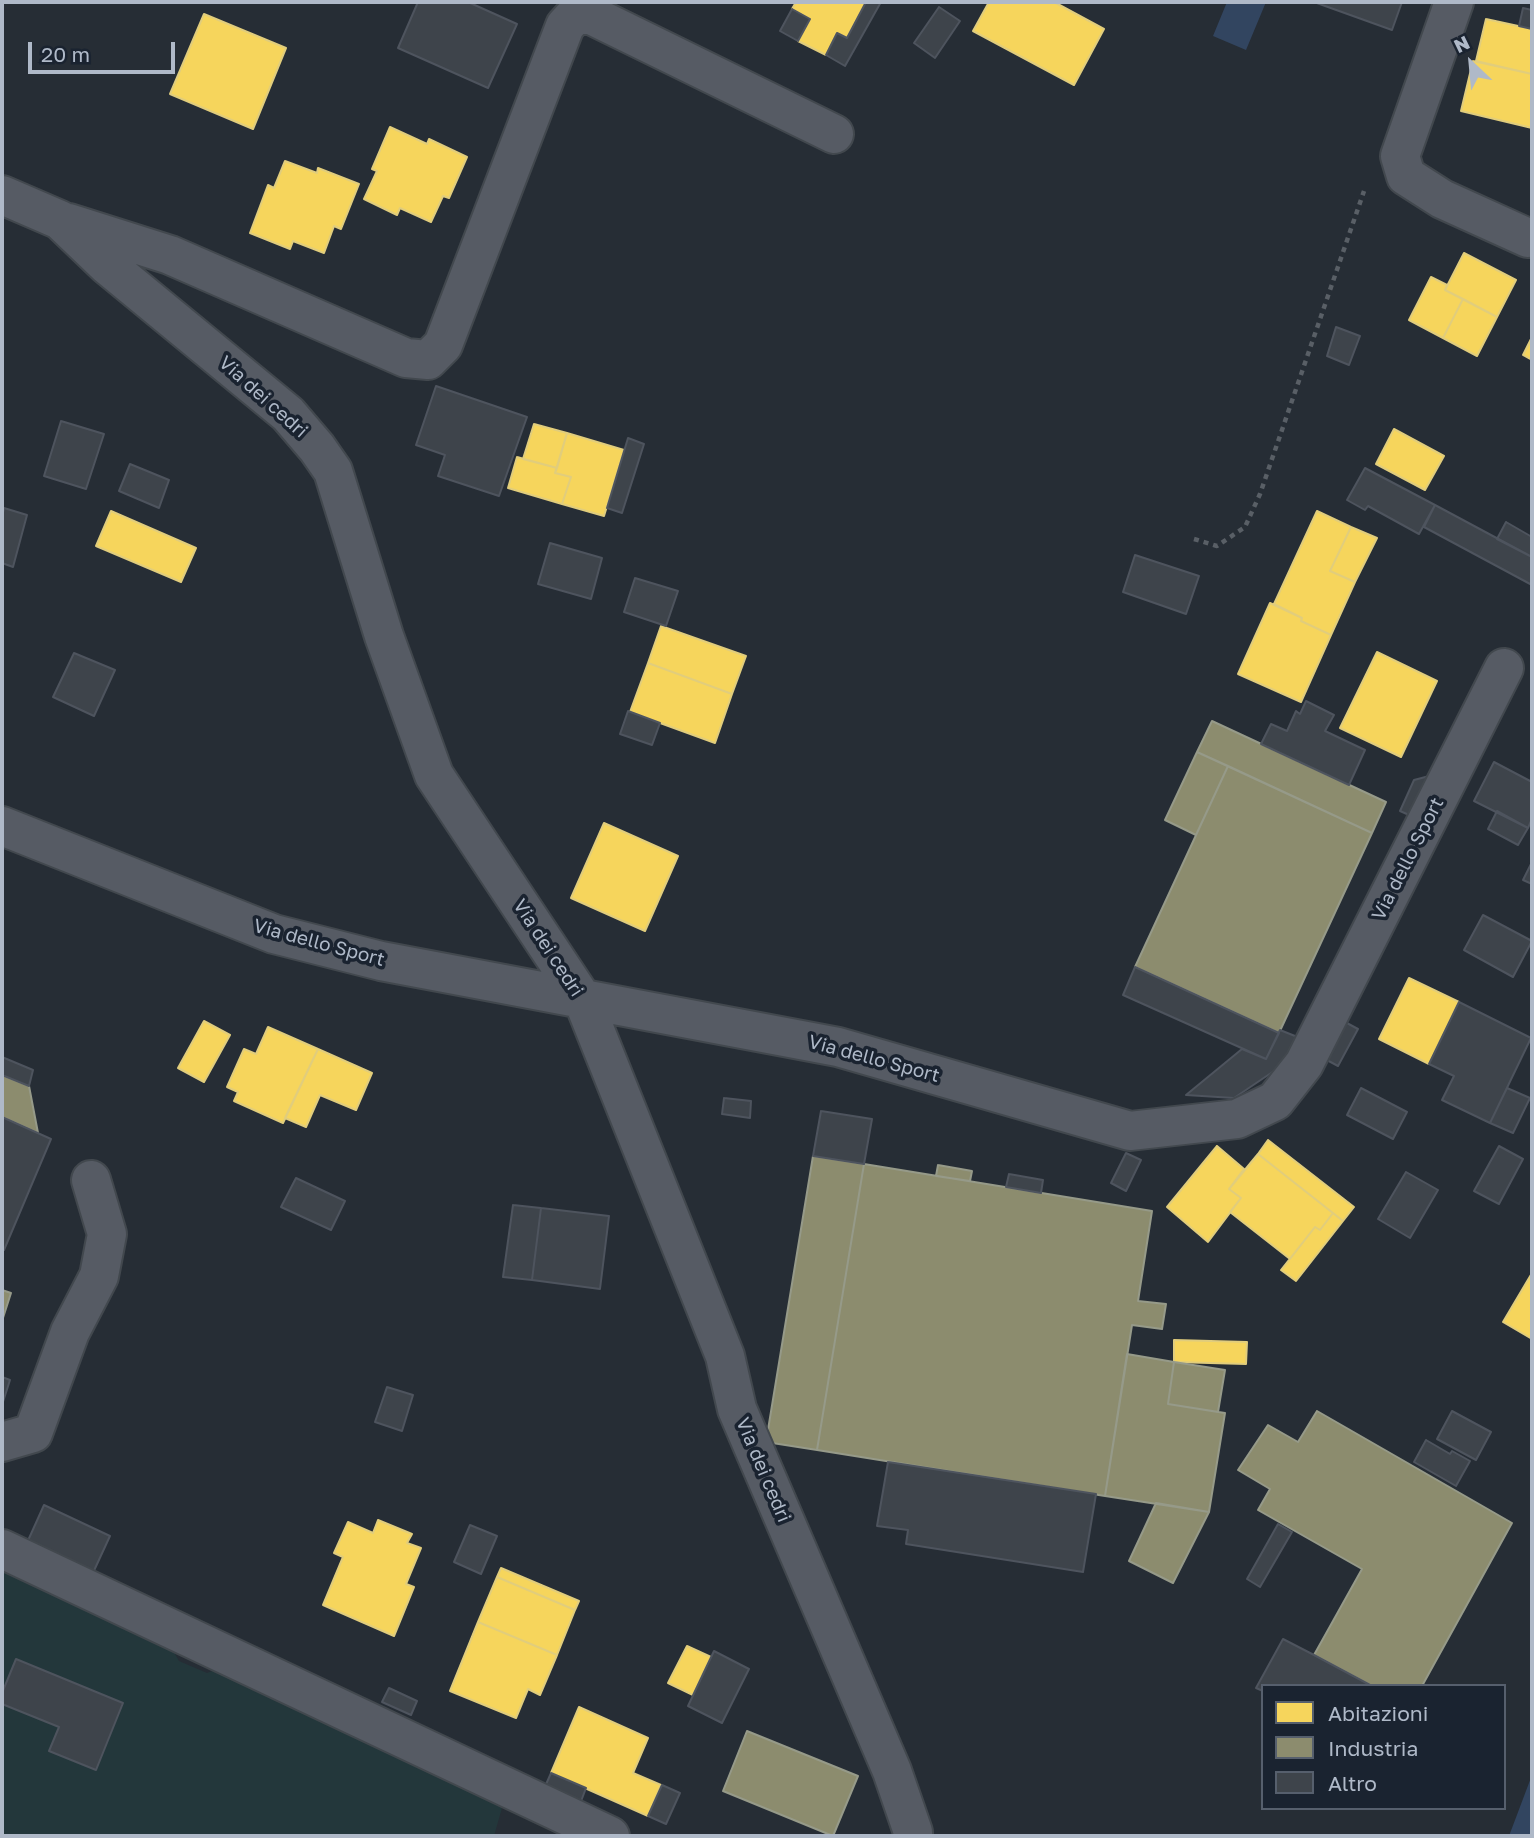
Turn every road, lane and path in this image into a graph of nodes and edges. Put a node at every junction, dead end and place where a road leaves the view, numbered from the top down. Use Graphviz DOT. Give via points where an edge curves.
graph roads {
  1 [pos="1454,2"];
  2 [pos="834,134"];
  3 [pos="1367,184"];
  4 [pos="2,195"];
  5 [pos="60,220"];
  6 [pos="1528,238"];
  7 [pos="1194,539"];
  8 [pos="1504,668"];
  9 [pos="2,826"];
  10 [pos="583,999"];
  11 [pos="91,1180"];
  12 [pos="2,1442"];
  13 [pos="2,1549"];
  14 [pos="610,1836"];
  15 [pos="913,1836"];
  1 -- 6 [label="street" via="1400,156 1406,176 1441,199"];
  2 -- 5 [label="street" via="591,15 575,15 565,26 443,345 428,360 406,358 170,255"];
  3 -- 7 [label="path" via="1245,527 1217,546"];
  4 -- 5 [label="street, Via dei cedri"];
  5 -- 10 [label="street, Via dei cedri" via="107,265 288,414 317,448 332,471 434,775"];
  8 -- 10 [label="street, Via dello Sport" via="1304,1064 1275,1101 1237,1119 1130,1131 838,1047"];
  9 -- 10 [label="street, Via dello Sport" via="274,934 381,961"];
  10 -- 15 [label="street, Via dei cedri" via="725,1356 742,1420 892,1770"];
  11 -- 12 [label="street" via="107,1234 99,1276 70,1332 33,1433"];
  13 -- 14 [label="street"];
}
